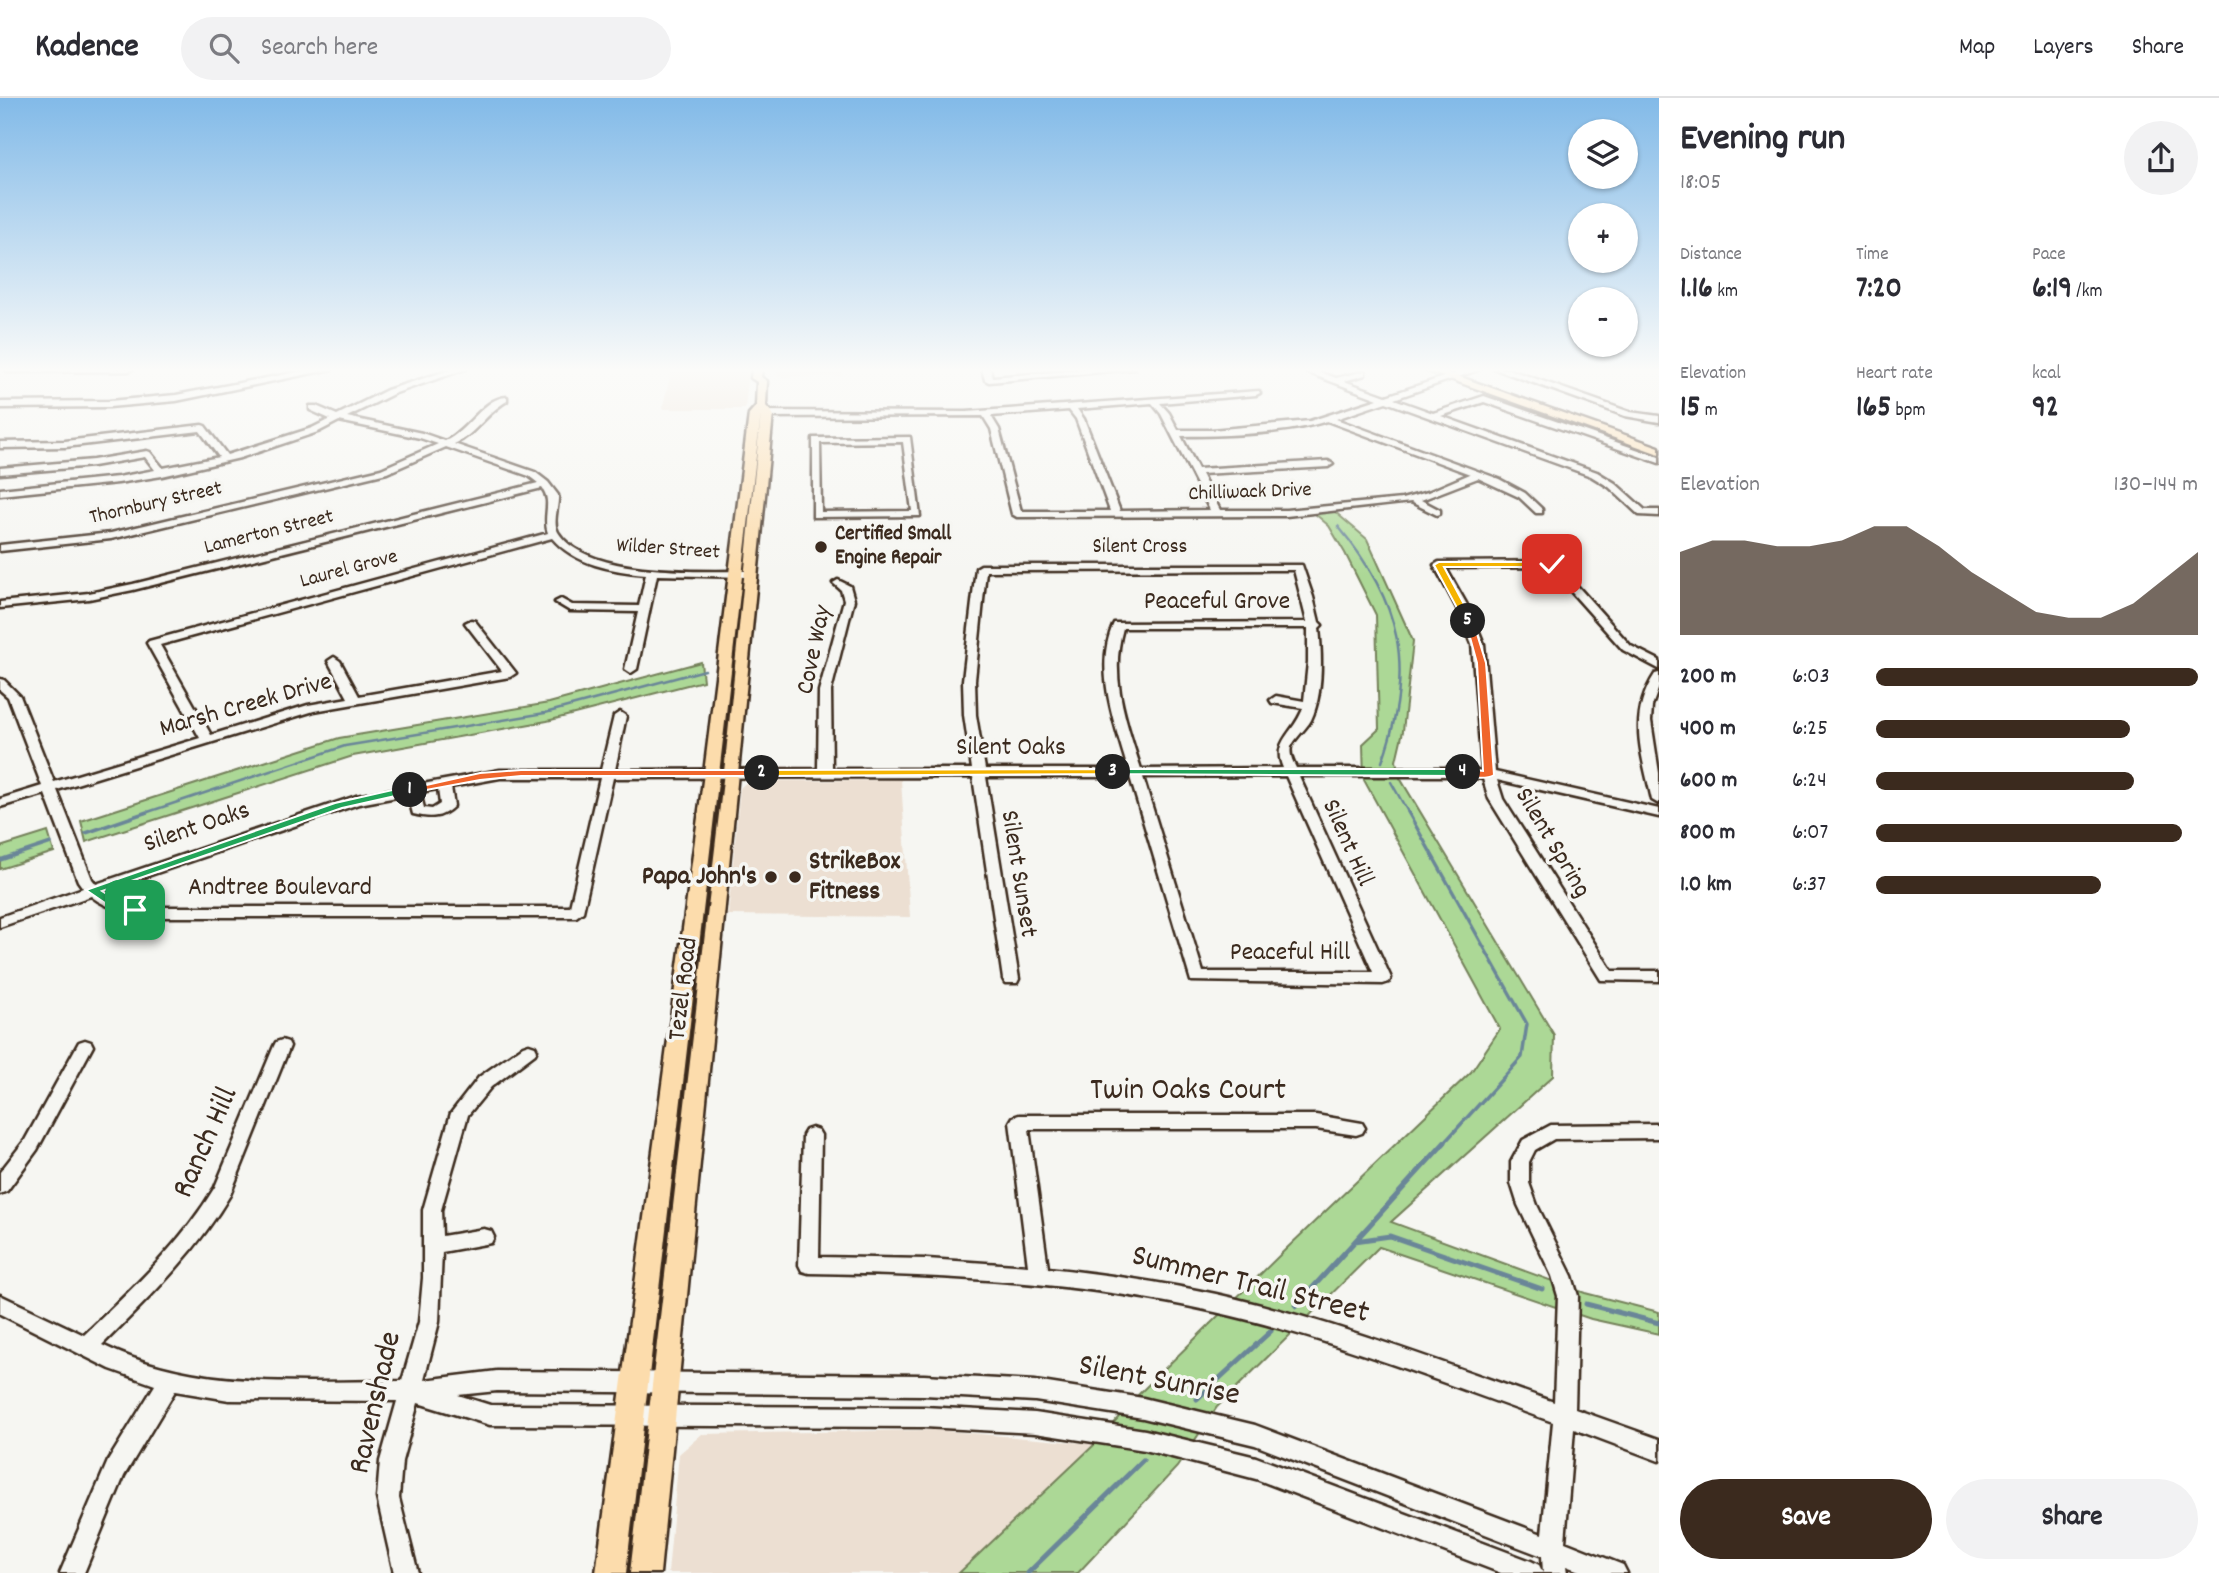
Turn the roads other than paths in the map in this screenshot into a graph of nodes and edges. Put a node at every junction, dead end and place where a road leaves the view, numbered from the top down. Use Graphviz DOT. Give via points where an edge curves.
graph roads {
  1 [pos="118,438"];
  2 [pos="209,438"];
  3 [pos="294,438"];
  4 [pos="422,438"];
  5 [pos="459,438"];
  6 [pos="757,438"];
  7 [pos="760,438"];
  8 [pos="997,438"];
  9 [pos="1087,438"];
  10 [pos="1177,438"];
  11 [pos="1380,438"];
  12 [pos="1493,438"];
  13 [pos="1595,438"];
  14 [pos="1622,438"];
  15 [pos="864,439"];
  16 [pos="448,444"];
  17 [pos="0,445"];
  18 [pos="1659,451"];
  19 [pos="225,459"];
  20 [pos="1659,460"];
  21 [pos="1328,464"];
  22 [pos="0,471"];
  23 [pos="1194,471"];
  24 [pos="162,473"];
  25 [pos="1479,474"];
  26 [pos="545,484"];
  27 [pos="0,492"];
  28 [pos="1414,500"];
  29 [pos="1539,511"];
  30 [pos="1437,512"];
  31 [pos="1659,513"];
  32 [pos="1217,514"];
  33 [pos="1117,515"];
  34 [pos="555,534"];
  35 [pos="0,548"];
  36 [pos="1298,567"];
  37 [pos="981,568"];
  38 [pos="652,572"];
  39 [pos="736,574"];
  40 [pos="752,574"];
  41 [pos="838,583"];
  42 [pos="561,602"];
  43 [pos="0,605"];
  44 [pos="644,609"];
  45 [pos="471,622"];
  46 [pos="1315,625"];
  47 [pos="334,661"];
  48 [pos="1659,664"];
  49 [pos="631,669"];
  50 [pos="1659,677"];
  51 [pos="0,683"];
  52 [pos="355,699"];
  53 [pos="1276,700"];
  54 [pos="1310,706"];
  55 [pos="620,716"];
  56 [pos="207,739"];
  57 [pos="979,772"];
  58 [pos="1134,772"];
  59 [pos="1290,772"];
  60 [pos="606,773"];
  61 [pos="722,773"];
  62 [pos="825,773"];
  63 [pos="1489,775"];
  64 [pos="444,783"];
  65 [pos="49,788"];
  66 [pos="413,789"];
  67 [pos="1659,800"];
  68 [pos="0,803"];
  69 [pos="1659,813"];
  70 [pos="92,890"];
  71 [pos="0,922"];
  72 [pos="1659,976"];
  73 [pos="1383,978"];
  74 [pos="1012,979"];
  75 [pos="282,1045"];
  76 [pos="85,1046"];
  77 [pos="529,1050"];
  78 [pos="1356,1128"];
  79 [pos="1659,1131"];
  80 [pos="812,1135"];
  81 [pos="0,1186"];
  82 [pos="484,1237"];
  83 [pos="432,1246"];
  84 [pos="1039,1273"];
  85 [pos="0,1304"];
  86 [pos="86,1347"];
  87 [pos="170,1380"];
  88 [pos="634,1382"];
  89 [pos="665,1382"];
  90 [pos="409,1391"];
  91 [pos="629,1416"];
  92 [pos="1565,1416"];
  93 [pos="661,1417"];
  94 [pos="1659,1450"];
  95 [pos="1552,1548"];
  96 [pos="72,1573"];
  97 [pos="406,1573"];
  98 [pos="611,1573"];
  99 [pos="645,1573"];
  100 [pos="1531,1573"];
  101 [pos="1555,1573"];
  102 [pos="1615,1573"];
  1 -- 17 [label="street"];
  2 -- 19 [label="street"];
  3 -- 19 [label="street"];
  4 -- 16 [label="street"];
  5 -- 16 [label="street, Thornbury Street"];
  6 -- 39 [label="main road, Tezel Road"];
  7 -- 40 [label="main road, Tezel Road"];
  8 -- 33 [label="street, Chilliwack Drive" via="1017,514"];
  9 -- 33 [label="street"];
  10 -- 23 [label="street"];
  11 -- 25 [label="street"];
  12 -- 31 [label="street" via="1594,474 1642,513"];
  13 -- 20 [label="street"];
  14 -- 18 [label="main road"];
  15 -- 15 [label="street" via="816,440 817,515 917,514 907,439"];
  16 -- 26 [label="street" via="524,470"];
  16 -- 35 [label="street, Thornbury Street" via="384,471 138,530"];
  19 -- 24 [label="street"];
  21 -- 23 [label="street"];
  22 -- 24 [label="street" via="150,454"];
  23 -- 32 [label="street"];
  24 -- 27 [label="street"];
  25 -- 28 [label="street, Chilliwack Drive"];
  25 -- 29 [label="street" via="1514,490"];
  26 -- 34 [label="street" via="553,495"];
  26 -- 43 [label="street, Lamerton Street" via="133,587"];
  28 -- 30 [label="street"];
  28 -- 32 [label="street, Chilliwack Drive" via="1286,513"];
  32 -- 33 [label="street, Chilliwack Drive"];
  34 -- 38 [label="street, Wilder Street" via="564,546 590,559"];
  34 -- 56 [label="street, Laurel Grove" via="153,643"];
  36 -- 37 [label="street, Silent Cross"];
  36 -- 46 [label="street, Silent Hill"];
  37 -- 57 [label="street, Silent Sunset" via="969,680"];
  38 -- 39 [label="street, Wilder Street"];
  38 -- 44 [label="street"];
  39 -- 40 [label="street, Wilder Street"];
  39 -- 61 [label="main road, Tezel Road"];
  40 -- 61 [label="main road, Tezel Road"];
  41 -- 62 [label="street, Cove Way" via="846,588 849,600 825,691"];
  42 -- 44 [label="street" via="570,608"];
  44 -- 49 [label="street"];
  45 -- 52 [label="street, Marsh Creek Drive" via="510,673"];
  46 -- 54 [label="street, Silent Hill"];
  46 -- 58 [label="street, Peaceful Grove" via="1118,625 1111,683"];
  47 -- 52 [label="street"];
  48 -- 63 [label="street, Silent Spring" via="1626,648 1552,564 1439,565 1478,644"];
  50 -- 67 [label="street" via="1645,702 1643,718"];
  51 -- 65 [label="street" via="14,696"];
  52 -- 56 [label="street, Marsh Creek Drive"];
  53 -- 54 [label="street"];
  54 -- 59 [label="street, Silent Hill" via="1285,747"];
  55 -- 60 [label="street"];
  56 -- 65 [label="street, Marsh Creek Drive"];
  57 -- 58 [label="street, Silent Oaks"];
  57 -- 62 [label="street, Silent Oaks"];
  57 -- 74 [label="street, Silent Sunset"];
  58 -- 59 [label="street, Silent Oaks"];
  58 -- 73 [label="street, Peaceful Hill" via="1197,977"];
  59 -- 63 [label="street, Silent Oaks"];
  59 -- 73 [label="street, Silent Hill"];
  60 -- 61 [label="street, Silent Oaks"];
  60 -- 64 [label="street, Silent Oaks" via="500,774"];
  60 -- 70 [label="street, Andtree Boulevard" via="576,912 159,912 115,904"];
  61 -- 62 [label="street, Silent Oaks"];
  61 -- 88 [label="main road, Tezel Road"];
  61 -- 89 [label="main road, Tezel Road"];
  63 -- 69 [label="street, Silent Oaks"];
  63 -- 72 [label="street, Silent Spring" via="1502,810 1607,976"];
  64 -- 66 [label="street, Silent Oaks"];
  64 -- 66 [label="street" via="447,806 434,814 418,811"];
  65 -- 68 [label="street, Marsh Creek Drive"];
  65 -- 70 [label="street" via="80,873"];
  66 -- 70 [label="street, Silent Oaks" via="356,800"];
  70 -- 71 [label="street, Silent Oaks"];
  75 -- 86 [label="street, Ranch Hill" via="213,1209 179,1254"];
  76 -- 81 [label="street" via="31,1145"];
  77 -- 83 [label="street, Ravenshade" via="485,1082 460,1113 432,1210"];
  78 -- 84 [label="street, Twin Oaks Court" via="1316,1122 1019,1122"];
  79 -- 92 [label="street" via="1551,1132 1536,1138 1519,1160 1522,1191 1564,1278 1568,1298"];
  80 -- 84 [label="street, Summer Trail Street" via="809,1265"];
  82 -- 83 [label="street"];
  83 -- 90 [label="street, Ravenshade" via="429,1322"];
  84 -- 92 [label="street, Summer Trail Street" via="1135,1287 1275,1318"];
  85 -- 86 [label="street"];
  86 -- 87 [label="street"];
  87 -- 90 [label="street" via="229,1390"];
  87 -- 96 [label="street" via="116,1469"];
  88 -- 89 [label="street, Silent Sunrise"];
  88 -- 90 [label="street, Silent Sunrise" via="497,1381"];
  88 -- 91 [label="main road, Tezel Road"];
  89 -- 93 [label="main road, Tezel Road"];
  89 -- 95 [label="street, Silent Sunrise" via="1035,1391 1143,1408 1255,1435"];
  90 -- 91 [label="street" via="490,1415"];
  90 -- 97 [label="street, Ravenshade" via="391,1461 388,1498"];
  91 -- 93 [label="street"];
  91 -- 98 [label="main road, Tezel Road"];
  92 -- 94 [label="street, Summer Trail Street"];
  92 -- 95 [label="street"];
  93 -- 99 [label="main road, Tezel Road"];
  93 -- 100 [label="street" via="924,1417 1035,1423 1145,1440 1256,1468"];
  95 -- 101 [label="street"];
  95 -- 102 [label="street, Silent Sunrise"];
}
